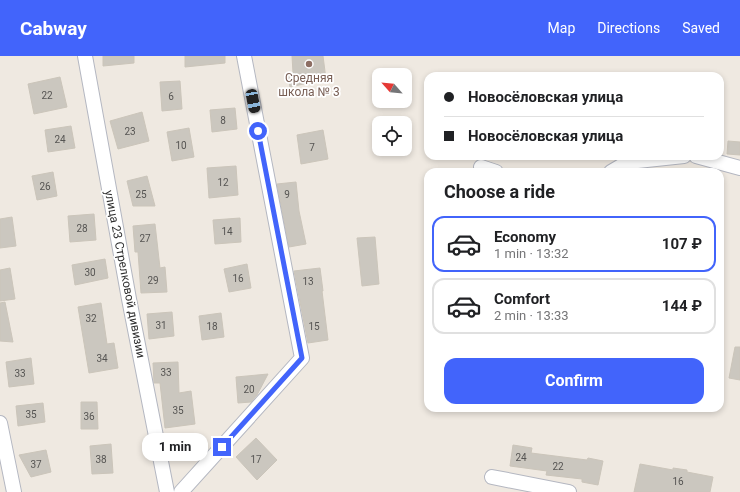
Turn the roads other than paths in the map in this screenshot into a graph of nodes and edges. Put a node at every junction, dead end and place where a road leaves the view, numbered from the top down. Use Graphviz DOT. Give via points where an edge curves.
graph roads {
  1 [pos="85,56"];
  2 [pos="244,56"];
  3 [pos="647,160"];
  4 [pos="711,160"];
  5 [pos="618,168"];
  6 [pos="740,168"];
  7 [pos="0,423"];
  8 [pos="492,476"];
  9 [pos="14,492"];
  10 [pos="167,492"];
  11 [pos="181,492"];
  12 [pos="570,492"];
  1 -- 10 [label="street, улица 23 Стрелковой дивизии"];
  2 -- 11 [label="street" via="302,358"];
  3 -- 5 [label="street" via="628,162"];
  4 -- 6 [label="street"];
  7 -- 9 [label="street"];
  8 -- 12 [label="street"];
}
